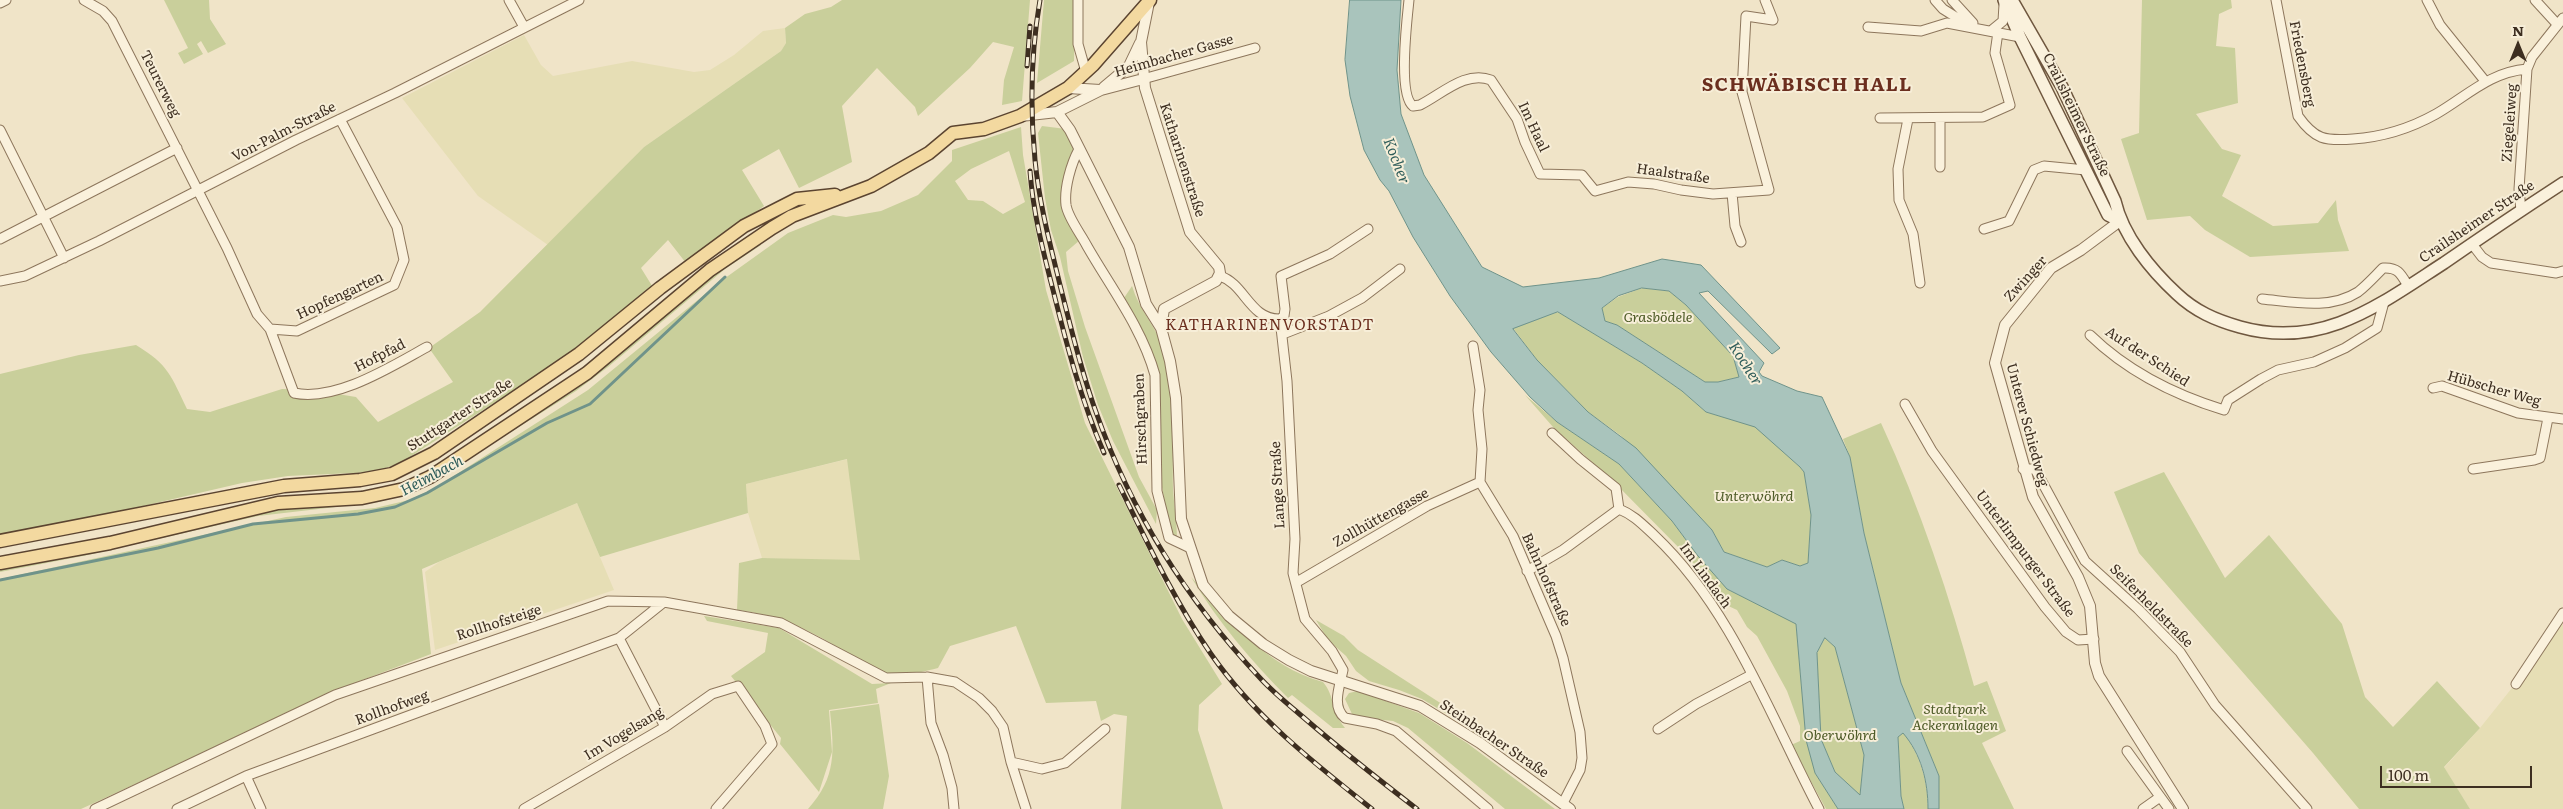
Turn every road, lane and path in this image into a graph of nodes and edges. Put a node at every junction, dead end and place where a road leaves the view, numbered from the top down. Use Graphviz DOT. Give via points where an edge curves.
graph roads {
  1 [pos="6,0"];
  2 [pos="84,0"];
  3 [pos="509,0"];
  4 [pos="579,0"];
  5 [pos="1078,0"];
  6 [pos="1149,0"];
  7 [pos="1409,0"];
  8 [pos="1765,0"];
  9 [pos="1935,0"];
  10 [pos="1952,0"];
  11 [pos="2007,0"];
  12 [pos="2276,0"];
  13 [pos="2427,0"];
  14 [pos="2535,0"];
  15 [pos="0,3"];
  16 [pos="2560,21"];
  17 [pos="524,26"];
  18 [pos="1868,26"];
  19 [pos="1973,26"];
  20 [pos="1995,31"];
  21 [pos="2020,37"];
  22 [pos="1141,42"];
  23 [pos="2040,46"];
  24 [pos="1255,48"];
  25 [pos="2527,69"];
  26 [pos="1086,72"];
  27 [pos="1143,78"];
  28 [pos="2485,81"];
  29 [pos="1068,88"];
  30 [pos="1101,90"];
  31 [pos="1058,112"];
  32 [pos="1020,116"];
  33 [pos="1880,118"];
  34 [pos="340,119"];
  35 [pos="1908,119"];
  36 [pos="1940,119"];
  37 [pos="0,130"];
  38 [pos="177,148"];
  39 [pos="1079,149"];
  40 [pos="1940,167"];
  41 [pos="2086,170"];
  42 [pos="1582,175"];
  43 [pos="2563,183"];
  44 [pos="199,191"];
  45 [pos="1732,193"];
  46 [pos="852,194"];
  47 [pos="2521,211"];
  48 [pos="45,217"];
  49 [pos="2120,221"];
  50 [pos="1368,229"];
  51 [pos="1984,229"];
  52 [pos="0,239"];
  53 [pos="1741,242"];
  54 [pos="2472,244"];
  55 [pos="64,258"];
  56 [pos="1400,269"];
  57 [pos="2563,271"];
  58 [pos="1220,276"];
  59 [pos="0,281"];
  60 [pos="1920,283"];
  61 [pos="2408,286"];
  62 [pos="2262,299"];
  63 [pos="2384,302"];
  64 [pos="1146,304"];
  65 [pos="1164,309"];
  66 [pos="1280,319"];
  67 [pos="2005,325"];
  68 [pos="1161,328"];
  69 [pos="270,329"];
  70 [pos="1283,334"];
  71 [pos="2090,335"];
  72 [pos="1473,346"];
  73 [pos="427,347"];
  74 [pos="2434,388"];
  75 [pos="1905,404"];
  76 [pos="2548,418"];
  77 [pos="2563,419"];
  78 [pos="1552,433"];
  79 [pos="2023,469"];
  80 [pos="2473,469"];
  81 [pos="1480,482"];
  82 [pos="1619,509"];
  83 [pos="0,541"];
  84 [pos="1188,547"];
  85 [pos="0,563"];
  86 [pos="1528,571"];
  87 [pos="1297,582"];
  88 [pos="664,602"];
  89 [pos="2563,613"];
  90 [pos="619,638"];
  91 [pos="2094,639"];
  92 [pos="1751,675"];
  93 [pos="927,677"];
  94 [pos="1341,680"];
  95 [pos="2516,684"];
  96 [pos="665,727"];
  97 [pos="1105,729"];
  98 [pos="1658,729"];
  99 [pos="2127,751"];
  100 [pos="1011,762"];
  101 [pos="246,776"];
  102 [pos="2160,797"];
  103 [pos="1567,806"];
  104 [pos="95,809"];
  105 [pos="177,809"];
  106 [pos="260,809"];
  107 [pos="524,809"];
  108 [pos="716,809"];
  109 [pos="954,809"];
  110 [pos="1026,809"];
  111 [pos="1488,809"];
  112 [pos="1819,809"];
  113 [pos="2143,809"];
  114 [pos="2170,809"];
  115 [pos="2183,809"];
  116 [pos="2307,809"];
  1 -- 15 [label="street"];
  2 -- 38 [label="street, Teurerweg" via="103,11 112,21"];
  3 -- 17 [label="street"];
  4 -- 17 [label="street, Von-Palm-Straße"];
  5 -- 26 [label="street" via="1078,44"];
  6 -- 22 [label="street, Katharinenstraße"];
  6 -- 26 [label="main road"];
  7 -- 42 [label="street, Im Haal" via="1404,49 1407,98 1413,106 1473,77 1492,80 1517,119 1540,174"];
  8 -- 45 [label="street, Haalstraße" via="1773,20 1746,16 1742,92 1769,190"];
  9 -- 19 [label="street" via="1943,9"];
  10 -- 19 [label="street"];
  11 -- 20 [label="street" via="2003,21"];
  11 -- 21 [label="main road"];
  11 -- 23 [label="main road, Crailsheimer Straße"];
  12 -- 28 [label="street, Friedensberg" via="2298,116 2318,137 2328,140 2379,137 2408,128 2436,114"];
  13 -- 28 [label="street" via="2440,25"];
  14 -- 16 [label="street"];
  16 -- 25 [label="street, Ziegeleiweg" via="2532,57"];
  17 -- 34 [label="street, Von-Palm-Straße"];
  18 -- 19 [label="street" via="1922,31 1947,23"];
  19 -- 20 [label="street"];
  20 -- 21 [label="street"];
  20 -- 36 [label="street" via="1995,53 2010,105 1983,117"];
  21 -- 23 [label="main road, Crailsheimer Straße"];
  21 -- 41 [label="main road, Crailsheimer Straße"];
  22 -- 27 [label="street, Katharinenstraße"];
  22 -- 30 [label="street, Katharinenstraße" via="1129,66"];
  23 -- 49 [label="main road, Crailsheimer Straße" via="2116,201"];
  24 -- 27 [label="street, Heimbacher Gasse"];
  25 -- 28 [label="street"];
  25 -- 47 [label="street, Ziegeleiweg" via="2519,189"];
  26 -- 29 [label="main road"];
  27 -- 30 [label="street, Heimbacher Gasse"];
  27 -- 58 [label="street, Katharinenstraße" via="1190,232 1219,267"];
  29 -- 30 [label="street, Heimbacher Gasse"];
  29 -- 32 [label="main road"];
  30 -- 31 [label="street, Heimbacher Gasse"];
  31 -- 32 [label="street"];
  31 -- 39 [label="street"];
  32 -- 46 [label="main road" via="984,129 953,133 918,161"];
  33 -- 35 [label="street"];
  34 -- 44 [label="street, Von-Palm-Straße"];
  34 -- 69 [label="street, Hopfengarten" via="397,227 404,260 394,286 297,331"];
  35 -- 36 [label="street"];
  35 -- 60 [label="street" via="1898,169 1899,200 1913,234"];
  36 -- 40 [label="street"];
  37 -- 48 [label="street"];
  38 -- 44 [label="street, Teurerweg"];
  38 -- 48 [label="street"];
  39 -- 64 [label="street" via="1130,247"];
  39 -- 84 [label="street, Hirschgraben" via="1073,161 1066,206 1134,323 1150,357 1155,375 1157,492 1169,538"];
  41 -- 49 [label="main road, Crailsheimer Straße" via="2108,215"];
  41 -- 51 [label="street" via="2044,166 2034,170 2009,221"];
  42 -- 45 [label="street, Haalstraße" via="1595,191 1640,182 1694,193"];
  43 -- 47 [label="main road, Crailsheimer Straße"];
  44 -- 55 [label="street, Von-Palm-Straße"];
  44 -- 69 [label="street" via="257,314"];
  45 -- 53 [label="street" via="1735,226"];
  46 -- 83 [label="main road, Stuttgarter Straße" via="797,199 744,226 578,354 434,453 392,474 284,486"];
  46 -- 85 [label="main road" via="792,216 772,228 710,270 587,373 450,466 404,489 362,498 278,504 110,543"];
  47 -- 54 [label="main road, Crailsheimer Straße"];
  48 -- 52 [label="street"];
  48 -- 55 [label="street"];
  49 -- 63 [label="main road, Crailsheimer Straße" via="2166,284 2194,308 2225,322 2275,334 2300,334 2330,328"];
  49 -- 67 [label="street, Zwinger" via="2051,268"];
  50 -- 66 [label="street, Lange Straße" via="1330,254 1281,276 1285,309"];
  54 -- 57 [label="street" via="2482,257 2492,263 2556,273"];
  54 -- 61 [label="main road, Crailsheimer Straße"];
  55 -- 59 [label="street, Von-Palm-Straße" via="25,276"];
  56 -- 70 [label="street" via="1352,304"];
  58 -- 65 [label="street"];
  58 -- 66 [label="street, Katharinenstraße" via="1239,290 1259,313 1266,318"];
  61 -- 62 [label="street" via="2400,272 2392,267 2383,268 2358,292 2327,304"];
  61 -- 63 [label="main road, Crailsheimer Straße"];
  63 -- 71 [label="street, Auf der Schied" via="2377,328 2314,362 2278,370 2261,379 2228,400 2224,410 2175,394 2101,346"];
  64 -- 65 [label="street"];
  64 -- 68 [label="street"];
  65 -- 68 [label="street"];
  66 -- 70 [label="street, Lange Straße"];
  67 -- 79 [label="street, Unterer Schiedweg" via="1995,362"];
  68 -- 84 [label="street" via="1176,398 1181,518"];
  69 -- 73 [label="street, Hofpfad" via="294,394 307,396 361,383"];
  70 -- 87 [label="street, Lange Straße" via="1295,538 1293,573"];
  72 -- 81 [label="street" via="1480,390"];
  74 -- 76 [label="street, Hübscher Weg" via="2442,386 2518,413"];
  75 -- 91 [label="street, Unterlimpurger Straße" via="1932,451 2066,632 2078,640"];
  76 -- 77 [label="street, Hübscher Weg"];
  76 -- 80 [label="street, Hübscher Weg" via="2540,458"];
  78 -- 82 [label="street" via="1616,488"];
  79 -- 91 [label="street, Unterer Schiedweg" via="2033,497 2085,591"];
  79 -- 116 [label="street, Seiferheldstraße" via="2035,469 2086,561 2180,652 2215,705"];
  81 -- 86 [label="street, Bahnhofstraße" via="1513,536"];
  81 -- 87 [label="street, Zollhüttengasse" via="1427,506"];
  82 -- 86 [label="street"];
  82 -- 92 [label="street, Im Lindach" via="1632,514 1683,565 1739,649"];
  84 -- 94 [label="street" via="1203,585 1229,616 1289,660"];
  86 -- 103 [label="street, Bahnhofstraße" via="1563,658 1580,732 1580,770"];
  87 -- 94 [label="street, Lange Straße" via="1305,619 1332,651 1343,670"];
  88 -- 90 [label="street, Rollhofweg"];
  88 -- 93 [label="street, Rollhofsteige" via="781,623 886,678"];
  88 -- 104 [label="street, Rollhofsteige" via="608,601 335,695"];
  89 -- 95 [label="street"];
  90 -- 96 [label="street"];
  90 -- 101 [label="street, Rollhofweg"];
  91 -- 115 [label="street" via="2099,676"];
  92 -- 98 [label="street" via="1696,704"];
  92 -- 112 [label="street, Im Lindach"];
  93 -- 100 [label="street, Rollhofsteige" via="955,682 968,689 992,711 1003,727"];
  93 -- 109 [label="street" via="931,723 952,788"];
  94 -- 103 [label="street, Steinbacher Straße" via="1420,706 1480,743"];
  94 -- 111 [label="street, Lange Straße" via="1338,696 1341,715 1396,731"];
  96 -- 107 [label="street, Im Vogelsang"];
  96 -- 108 [label="street, Im Vogelsang" via="712,694 738,686 765,726 772,744"];
  97 -- 100 [label="street" via="1065,763 1042,769"];
  99 -- 102 [label="street"];
  100 -- 110 [label="street, Rollhofsteige"];
  101 -- 105 [label="street, Rollhofweg"];
  101 -- 106 [label="street"];
  102 -- 113 [label="street"];
  102 -- 114 [label="street"];
}
